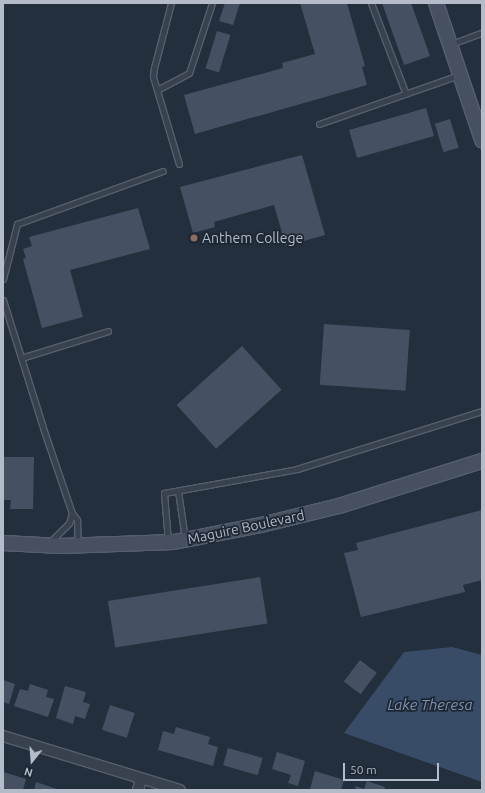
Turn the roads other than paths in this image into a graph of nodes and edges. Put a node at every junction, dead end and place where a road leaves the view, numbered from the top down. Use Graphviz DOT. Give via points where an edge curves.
graph roads {
  1 [pos="171,3"];
  2 [pos="212,3"];
  3 [pos="372,3"];
  4 [pos="436,3"];
  5 [pos="482,33"];
  6 [pos="450,44"];
  7 [pos="460,75"];
  8 [pos="157,90"];
  9 [pos="406,94"];
  10 [pos="319,124"];
  11 [pos="482,140"];
  12 [pos="179,164"];
  13 [pos="163,171"];
  14 [pos="3,279"];
  15 [pos="3,300"];
  16 [pos="108,331"];
  17 [pos="21,358"];
  18 [pos="482,411"];
  19 [pos="482,461"];
  20 [pos="178,491"];
  21 [pos="72,513"];
  22 [pos="185,540"];
  23 [pos="168,542"];
  24 [pos="3,543"];
  25 [pos="46,545"];
  26 [pos="78,546"];
  27 [pos="3,736"];
  28 [pos="141,779"];
  29 [pos="138,790"];
  30 [pos="180,790"];
  1 -- 8 [label="lane" via="154,68 153,76"];
  2 -- 8 [label="lane" via="189,73"];
  3 -- 9 [label="lane"];
  4 -- 6 [label="street"];
  5 -- 6 [label="lane"];
  6 -- 7 [label="street"];
  7 -- 9 [label="lane"];
  7 -- 11 [label="street"];
  8 -- 12 [label="lane"];
  9 -- 10 [label="lane"];
  13 -- 14 [label="lane" via="17,224"];
  15 -- 17 [label="lane"];
  16 -- 17 [label="lane"];
  17 -- 21 [label="lane"];
  18 -- 20 [label="lane" via="296,469"];
  19 -- 22 [label="street, Maguire Boulevard" via="339,506"];
  20 -- 22 [label="lane"];
  20 -- 23 [label="lane" via="163,495"];
  21 -- 25 [label="lane" via="69,523"];
  21 -- 26 [label="lane" via="77,520"];
  22 -- 23 [label="street, Maguire Boulevard"];
  23 -- 26 [label="street, Maguire Boulevard"];
  24 -- 25 [label="street, Maguire Boulevard"];
  25 -- 26 [label="street, Maguire Boulevard"];
  27 -- 28 [label="street"];
  28 -- 29 [label="street"];
  28 -- 30 [label="street"];
}
